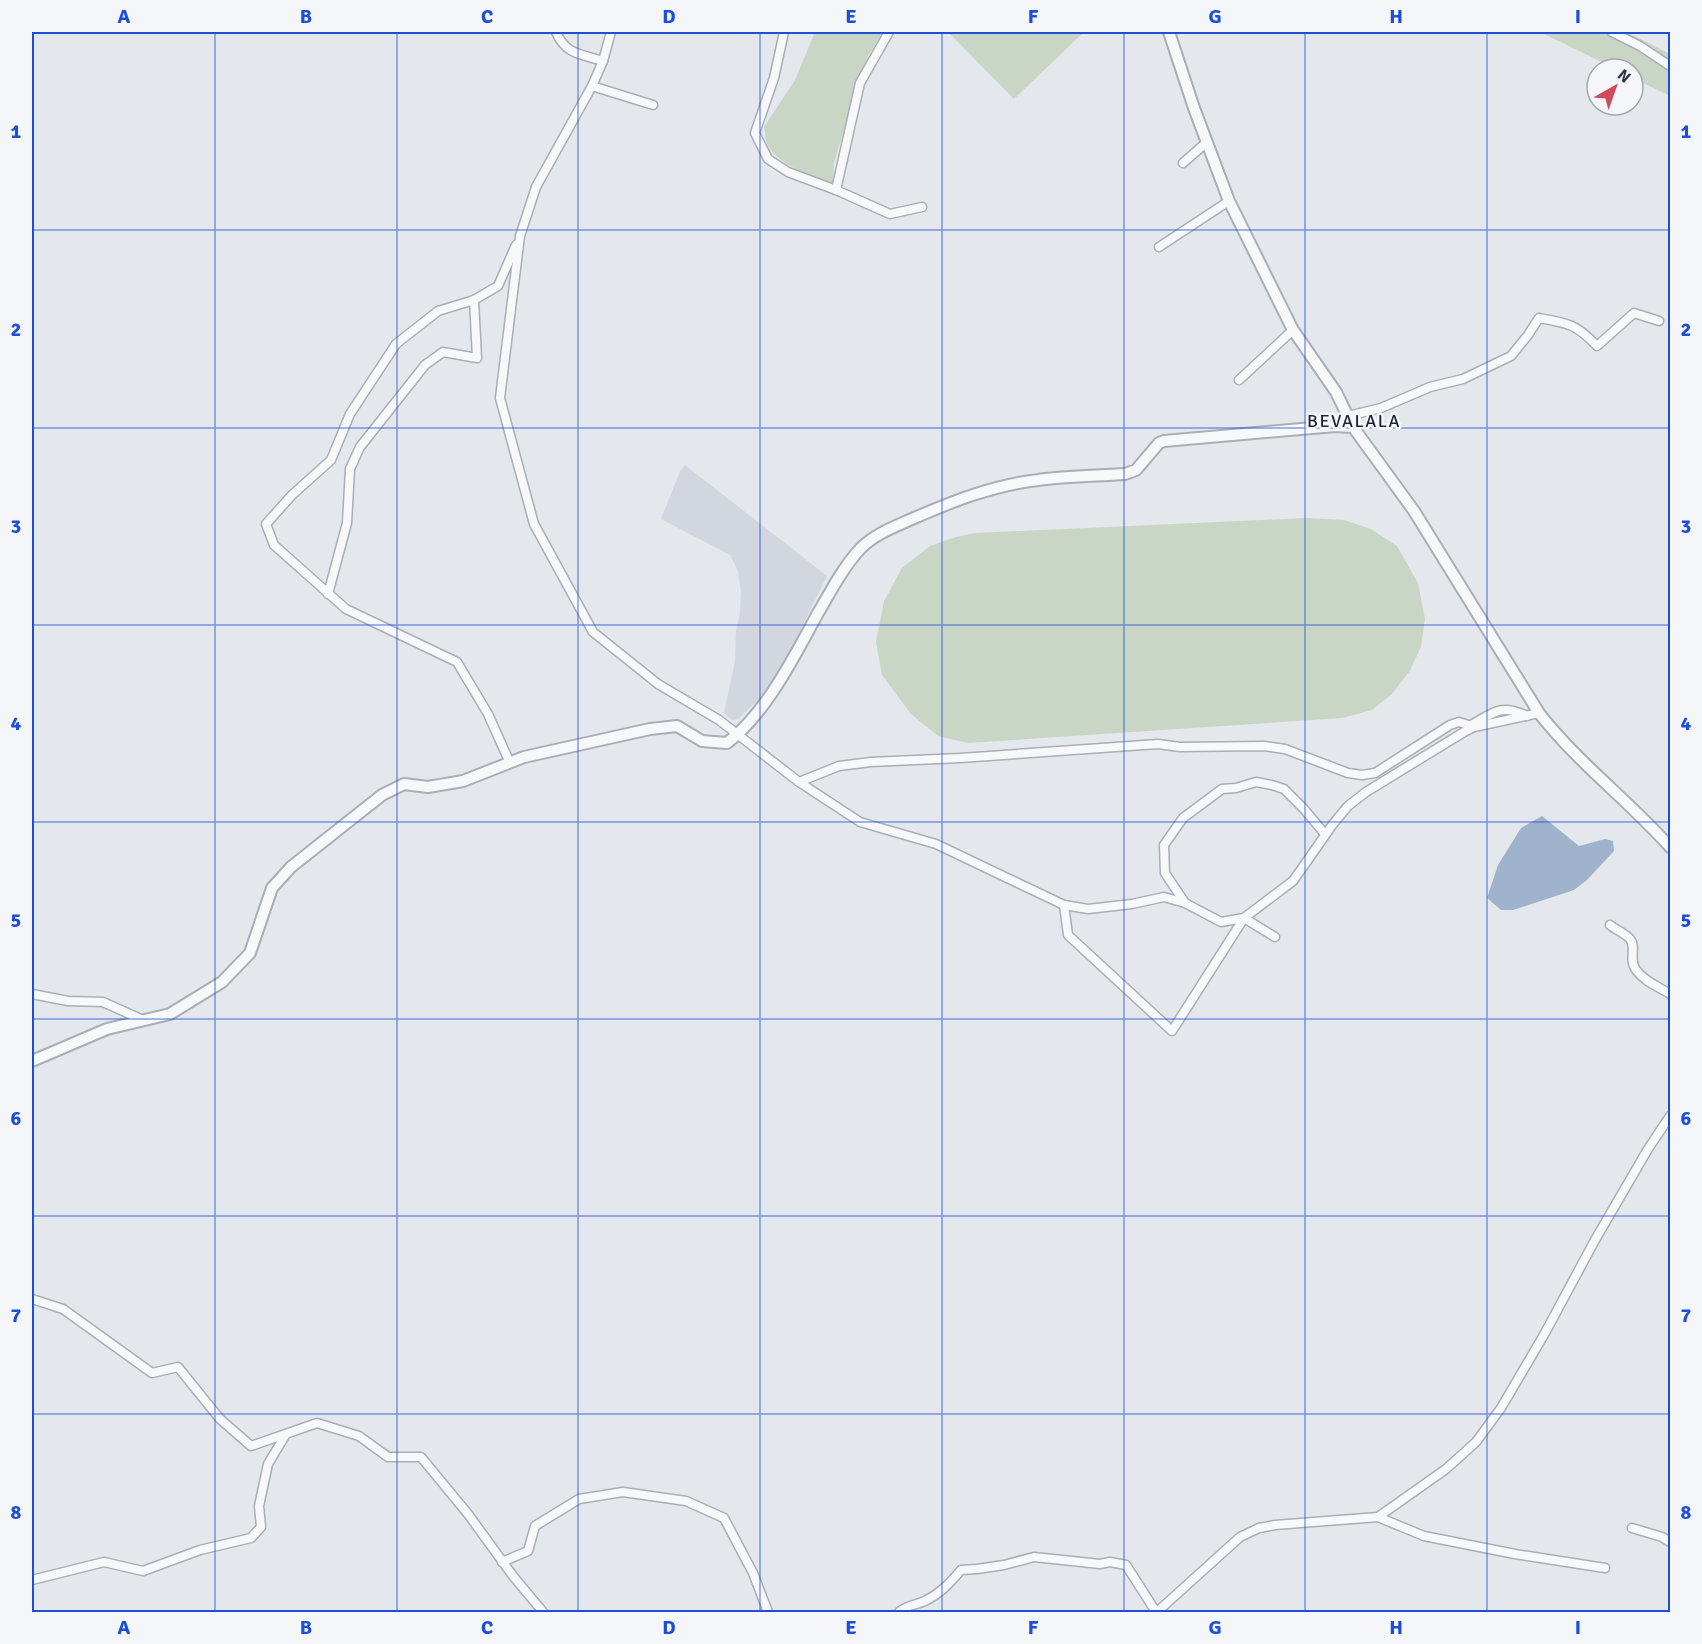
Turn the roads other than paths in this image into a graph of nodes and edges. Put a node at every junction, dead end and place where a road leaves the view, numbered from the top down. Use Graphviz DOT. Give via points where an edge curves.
graph roads {
  1 [pos="556,32"];
  2 [pos="611,32"];
  3 [pos="784,32"];
  4 [pos="889,32"];
  5 [pos="1169,32"];
  6 [pos="1612,32"];
  7 [pos="603,61"];
  8 [pos="1671,66"];
  9 [pos="592,86"];
  10 [pos="653,105"];
  11 [pos="1207,142"];
  12 [pos="1183,163"];
  13 [pos="836,190"];
  14 [pos="1229,201"];
  15 [pos="922,207"];
  16 [pos="520,236"];
  17 [pos="1159,247"];
  18 [pos="474,300"];
  19 [pos="1659,321"];
  20 [pos="1293,330"];
  21 [pos="1239,380"];
  22 [pos="1348,416"];
  23 [pos="1353,427"];
  24 [pos="328,594"];
  25 [pos="1539,713"];
  26 [pos="1469,728"];
  27 [pos="737,735"];
  28 [pos="510,763"];
  29 [pos="799,782"];
  30 [pos="1325,834"];
  31 [pos="1671,847"];
  32 [pos="1185,903"];
  33 [pos="1064,905"];
  34 [pos="1244,918"];
  35 [pos="1610,925"];
  36 [pos="1275,937"];
  37 [pos="32,994"];
  38 [pos="1671,994"];
  39 [pos="143,1020"];
  40 [pos="32,1061"];
  41 [pos="1671,1116"];
  42 [pos="32,1299"];
  43 [pos="287,1433"];
  44 [pos="1378,1517"];
  45 [pos="1632,1527"];
  46 [pos="1671,1542"];
  47 [pos="502,1562"];
  48 [pos="1605,1568"];
  49 [pos="32,1580"];
  50 [pos="923,1602"];
  51 [pos="543,1612"];
  52 [pos="768,1612"];
  53 [pos="899,1612"];
  54 [pos="911,1612"];
  55 [pos="1157,1612"];
  1 -- 7 [label="street" via="568,50"];
  2 -- 7 [label="street"];
  3 -- 13 [label="street" via="774,78 755,133 768,159 788,172"];
  4 -- 13 [label="street" via="860,83"];
  5 -- 11 [label="street"];
  6 -- 8 [label="street"];
  7 -- 9 [label="street"];
  9 -- 10 [label="street"];
  9 -- 16 [label="street" via="536,187"];
  11 -- 12 [label="street"];
  11 -- 14 [label="street"];
  13 -- 15 [label="street" via="890,214"];
  14 -- 17 [label="street"];
  14 -- 20 [label="street"];
  16 -- 18 [label="street" via="498,286"];
  16 -- 27 [label="street" via="500,398 534,524 593,632 658,684"];
  18 -- 24 [label="street" via="477,358 443,352 425,365 360,447 350,469 347,523"];
  18 -- 24 [label="street" via="438,311 396,344 350,414 331,460 266,524 274,545"];
  19 -- 22 [label="street" via="1634,314 1597,346 1566,322 1539,318 1511,356 1463,379"];
  20 -- 21 [label="street"];
  20 -- 22 [label="street"];
  22 -- 23 [label="street"];
  23 -- 25 [label="street" via="1414,511"];
  23 -- 27 [label="street" via="1164,441 1136,470 1125,474 1038,480 995,488 954,500 881,532 861,548 835,583 764,704"];
  24 -- 28 [label="street" via="346,609 457,662 488,714"];
  25 -- 26 [label="street"];
  25 -- 31 [label="street" via="1584,765"];
  26 -- 29 [label="street" via="1460,722 1450,725 1375,773 1362,775 1285,749 1158,744 871,762 839,766"];
  26 -- 30 [label="street" via="1366,792 1348,806"];
  27 -- 28 [label="street" via="727,743 702,741 677,726 650,729"];
  27 -- 29 [label="street"];
  28 -- 39 [label="street" via="464,781 428,787 404,784 382,795 291,867 272,888 250,953 222,982 170,1014"];
  29 -- 33 [label="street" via="860,822 936,844"];
  30 -- 32 [label="street" via="1284,789 1256,782 1222,789 1183,818 1164,845 1165,873"];
  30 -- 34 [label="street" via="1293,881"];
  32 -- 33 [label="street" via="1164,897 1088,909"];
  32 -- 34 [label="street" via="1221,922"];
  33 -- 34 [label="street" via="1068,935 1172,1031"];
  34 -- 36 [label="street"];
  35 -- 38 [label="street" via="1634,946 1631,958 1635,969"];
  37 -- 39 [label="street" via="103,1002"];
  39 -- 40 [label="street" via="107,1029"];
  41 -- 44 [label="street" via="1594,1240 1501,1408 1476,1442 1446,1469"];
  42 -- 43 [label="street" via="63,1309 152,1373 178,1367 220,1419 251,1446"];
  43 -- 47 [label="street" via="317,1423 359,1436 388,1457 421,1456"];
  43 -- 49 [label="street" via="268,1464 260,1506 261,1527 251,1538 200,1550 142,1571 104,1562"];
  44 -- 48 [label="street" via="1424,1536"];
  44 -- 55 [label="street" via="1259,1528 1239,1537"];
  45 -- 46 [label="street"];
  47 -- 51 [label="street"];
  47 -- 52 [label="street" via="528,1551 535,1526 579,1499 623,1492 686,1501 724,1518"];
  50 -- 53 [label="street"];
  50 -- 54 [label="street"];
  50 -- 55 [label="street" via="944,1589 961,1570 1034,1557 1126,1564"];
}
